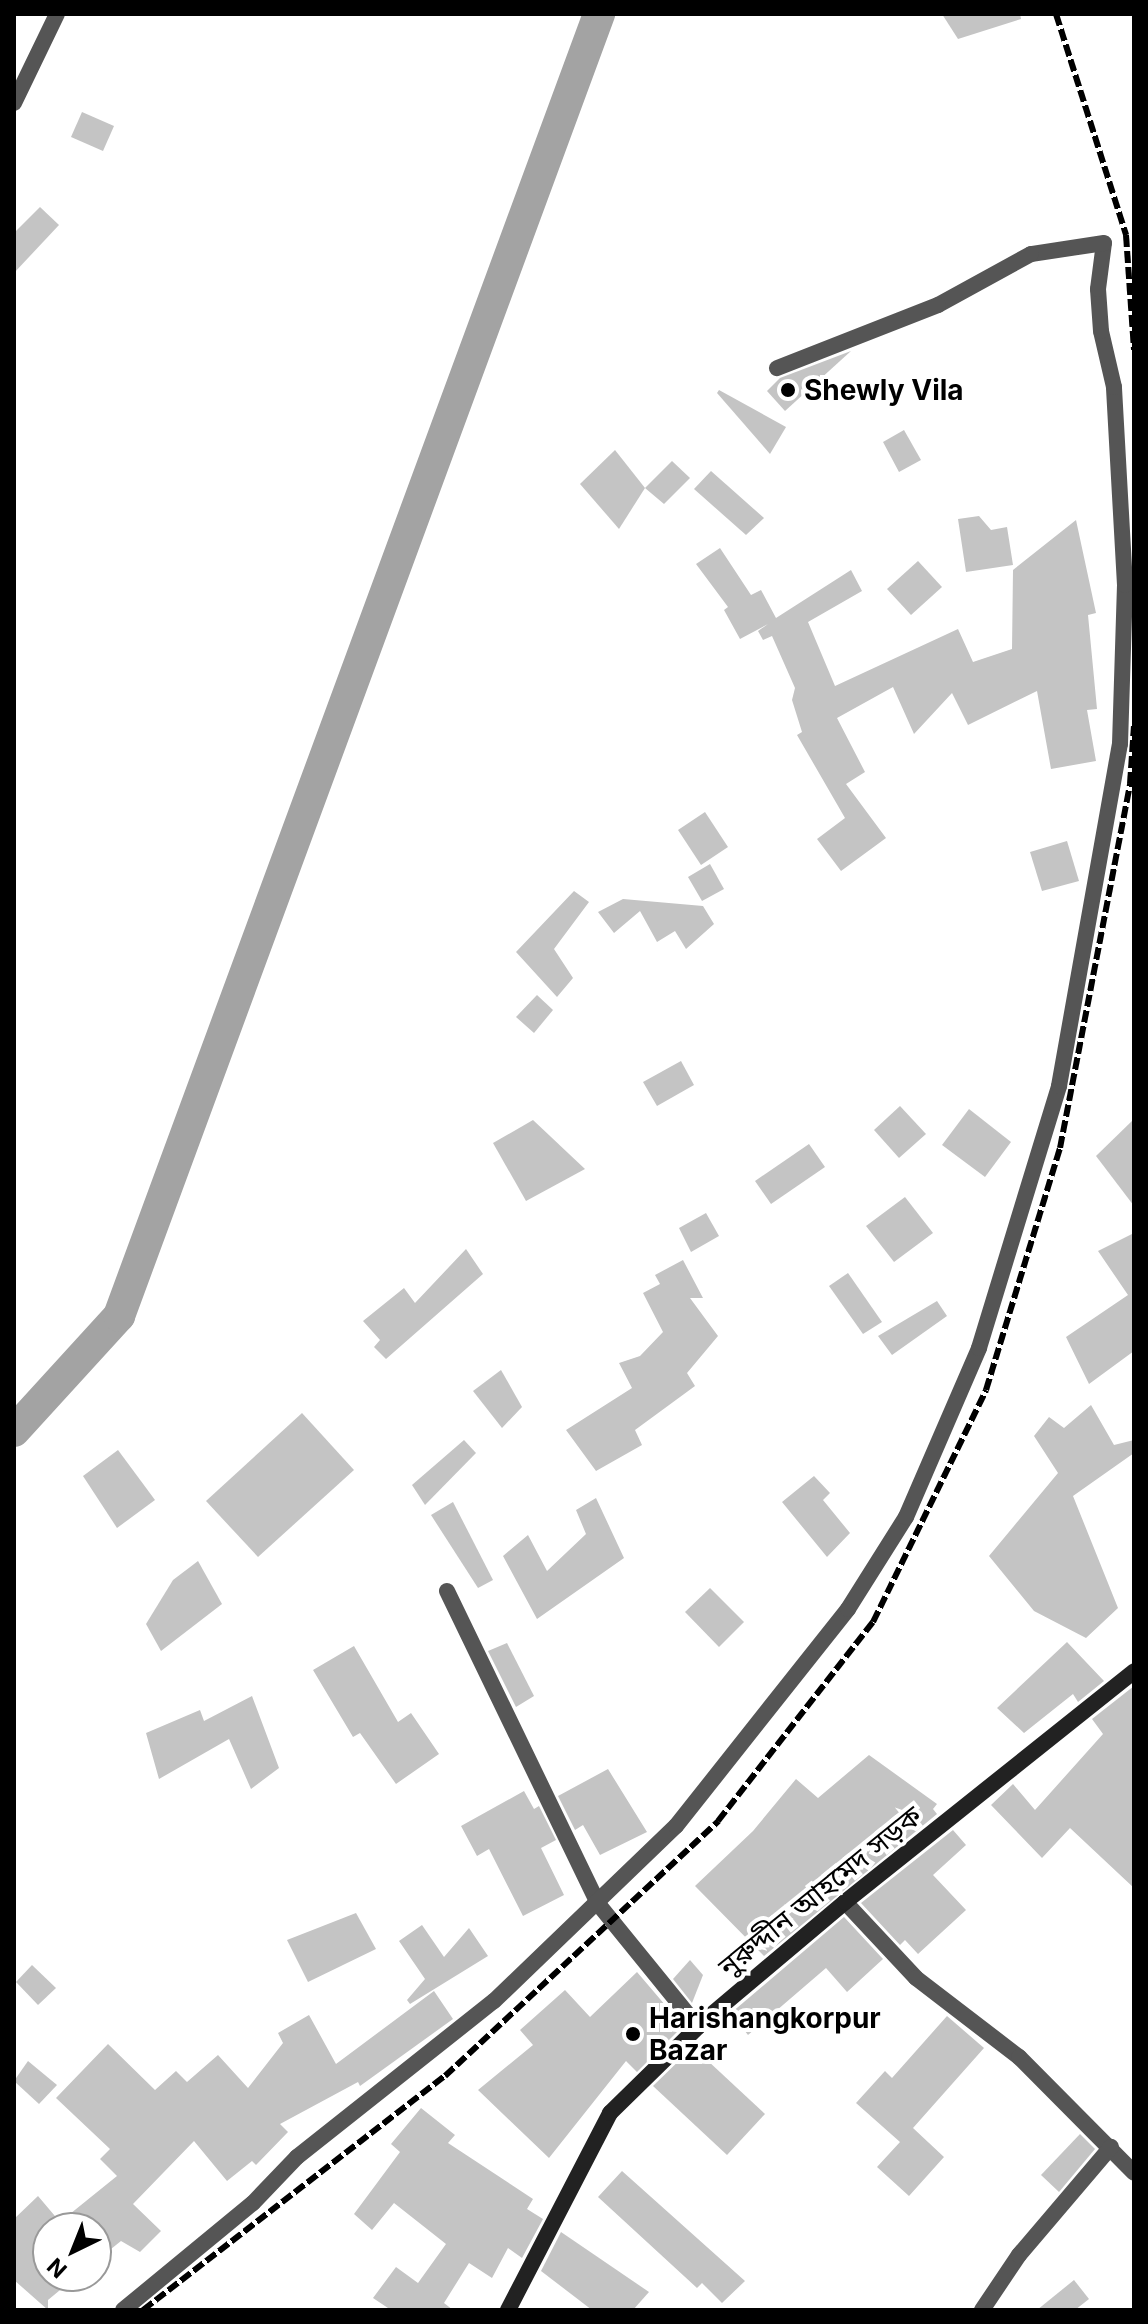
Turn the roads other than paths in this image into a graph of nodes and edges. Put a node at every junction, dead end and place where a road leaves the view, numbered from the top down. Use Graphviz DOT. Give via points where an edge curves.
graph roads {
  1 [pos="57,14"];
  2 [pos="14,103"];
  3 [pos="777,368"];
  4 [pos="447,1591"];
  5 [pos="1134,1671"];
  6 [pos="845,1902"];
  7 [pos="599,1905"];
  8 [pos="698,2027"];
  9 [pos="1111,2147"];
  10 [pos="1134,2173"];
  11 [pos="123,2310"];
  12 [pos="508,2310"];
  13 [pos="982,2310"];
  1 -- 2 [label="street"];
  3 -- 7 [label="street" via="938,305 1031,254 1104,243 1098,289 1114,387 1125,585 1120,744 1048,1129 979,1348 933,1459 906,1517 819,1649 676,1826"];
  4 -- 7 [label="street"];
  5 -- 6 [label="main road, নুরুদ্দীন আহমেদ সড়ক"];
  6 -- 8 [label="main road, নুরুদ্দীন আহমেদ সড়ক"];
  6 -- 9 [label="street" via="916,1978 1019,2057"];
  7 -- 8 [label="street"];
  7 -- 11 [label="street" via="441,2048 297,2157 243,2211"];
  8 -- 12 [label="main road, নুরুদ্দীন আহমেদ সড়ক" via="610,2113"];
  9 -- 10 [label="street"];
  9 -- 13 [label="street" via="1019,2255"];
}
